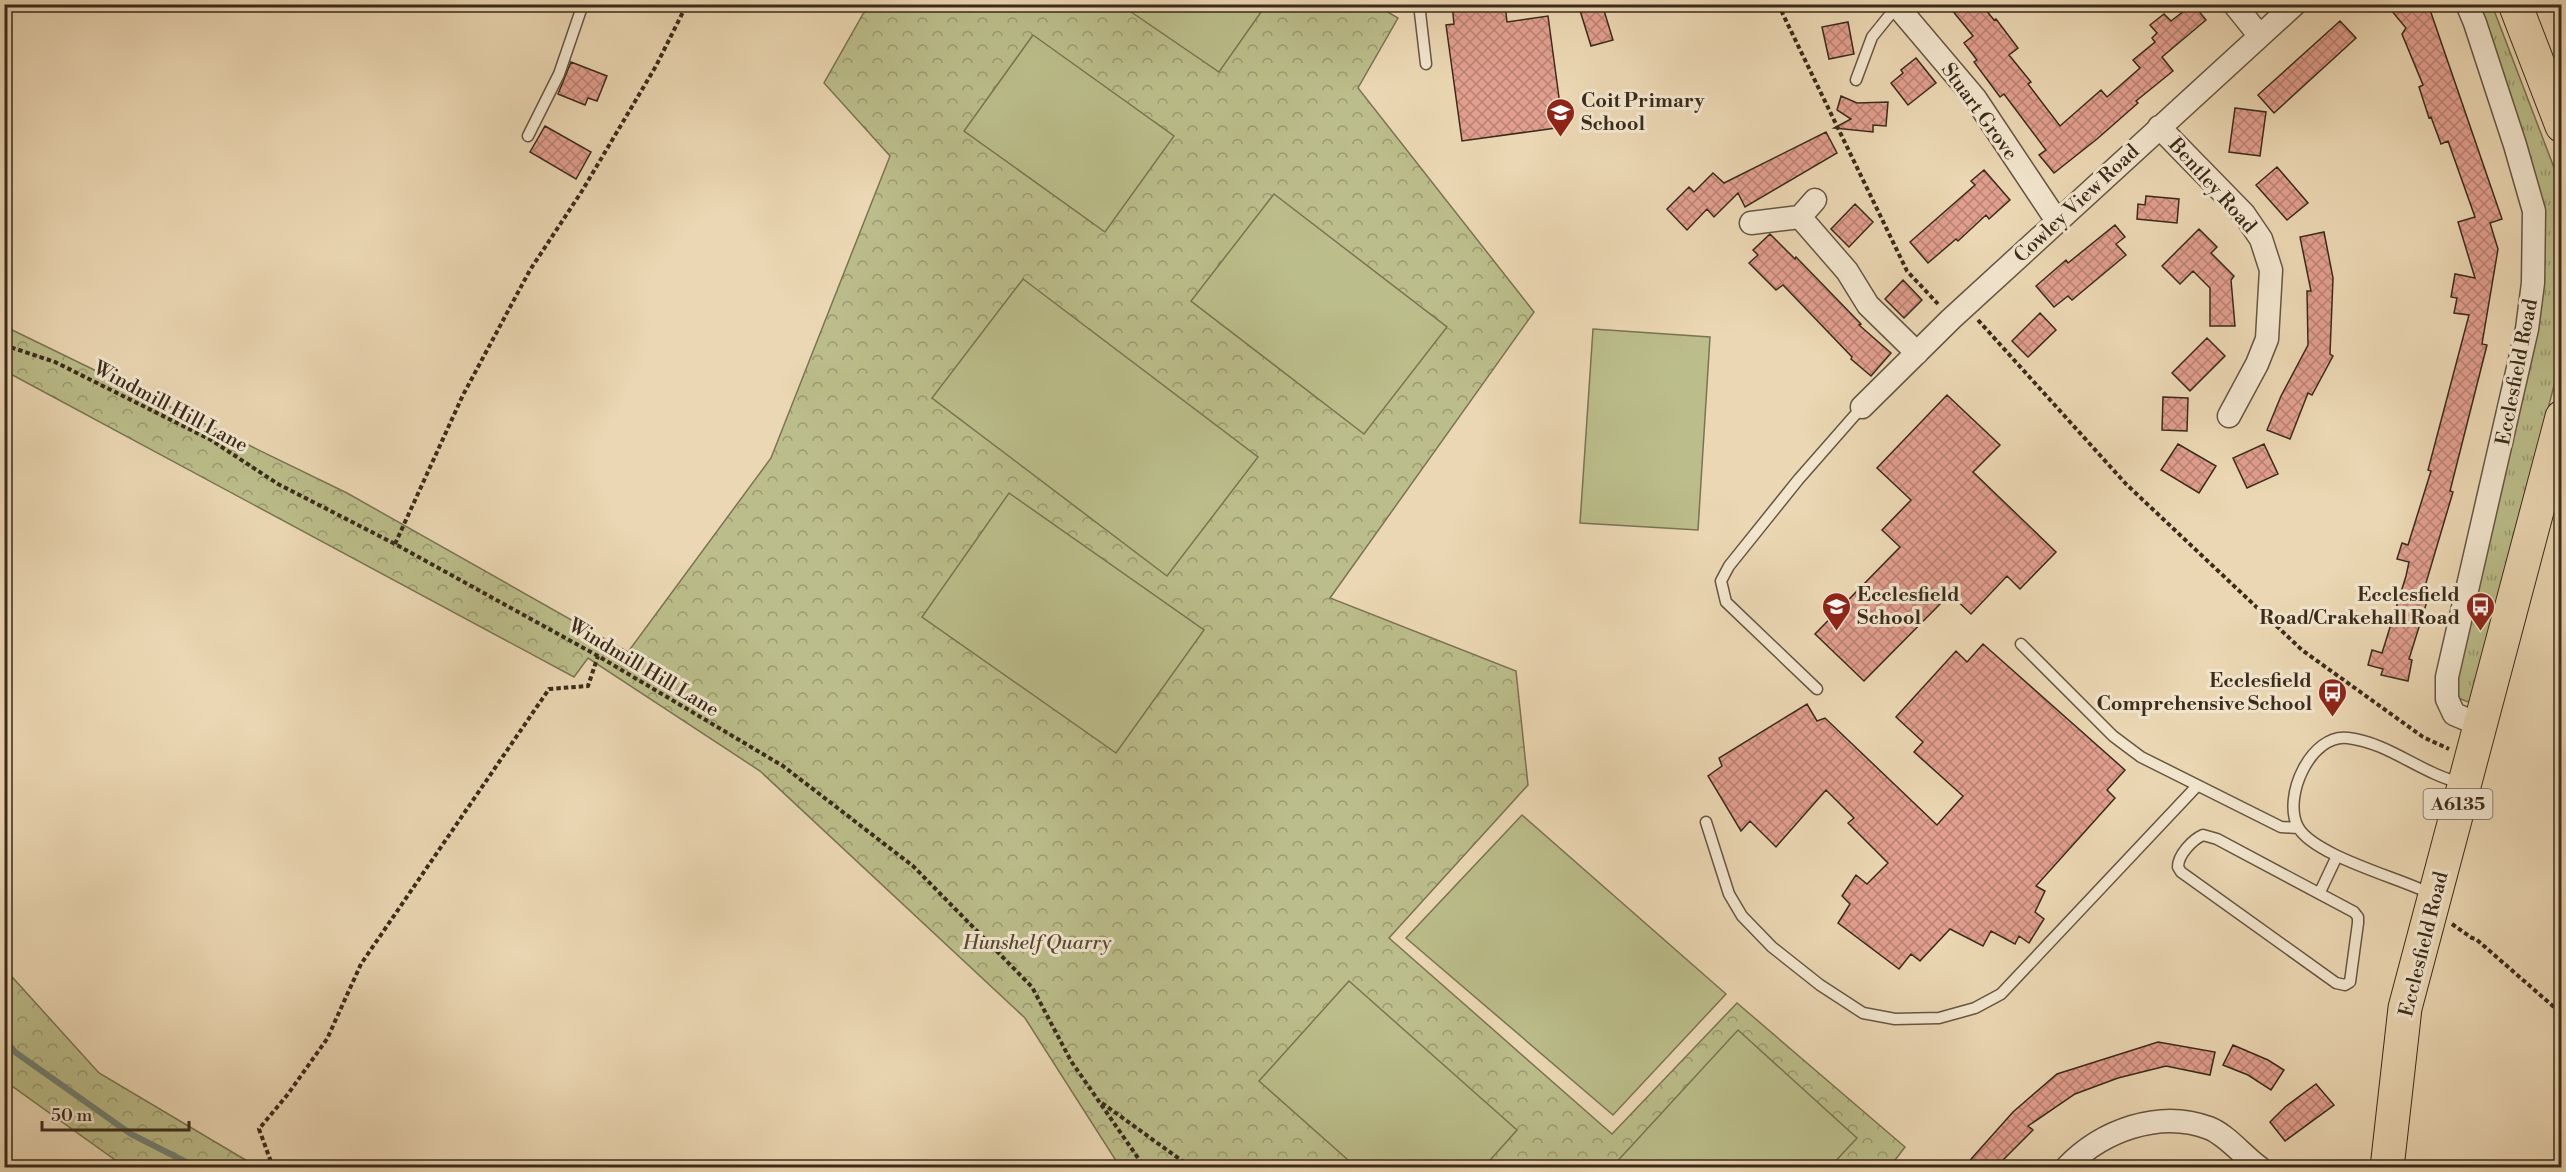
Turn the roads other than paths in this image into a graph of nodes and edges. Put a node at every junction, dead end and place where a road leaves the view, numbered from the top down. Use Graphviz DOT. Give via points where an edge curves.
graph roads {
  1 [pos="583,4"];
  2 [pos="1419,4"];
  3 [pos="2234,4"];
  4 [pos="2295,4"];
  5 [pos="2467,4"];
  6 [pos="2515,4"];
  7 [pos="1898,6"];
  8 [pos="2259,35"];
  9 [pos="1426,64"];
  10 [pos="1856,80"];
  11 [pos="2559,114"];
  12 [pos="2159,127"];
  13 [pos="528,136"];
  14 [pos="2057,221"];
  15 [pos="1751,223"];
  16 [pos="1917,353"];
  17 [pos="1862,407"];
  18 [pos="2229,416"];
  19 [pos="2562,417"];
  20 [pos="2020,644"];
  21 [pos="1817,689"];
  22 [pos="2480,725"];
  23 [pos="2468,772"];
  24 [pos="2198,786"];
  25 [pos="1706,822"];
  26 [pos="2298,828"];
  27 [pos="2337,856"];
  28 [pos="2320,892"];
  29 [pos="2432,902"];
  30 [pos="2066,1167"];
  31 [pos="2260,1167"];
  32 [pos="2387,1167"];
  1 -- 13 [label="lane" via="560,74"];
  2 -- 9 [label="lane"];
  3 -- 8 [label="street"];
  4 -- 8 [label="street, Cowley View Road"];
  5 -- 22 [label="street, Ecclesfield Road" via="2534,211 2533,283 2527,329 2447,677 2447,699 2454,714"];
  6 -- 11 [label="main road"];
  7 -- 10 [label="lane" via="1872,37"];
  7 -- 14 [label="street, Stuart Grove" via="1975,98"];
  8 -- 12 [label="street, Cowley View Road"];
  12 -- 14 [label="street, Cowley View Road"];
  12 -- 18 [label="street, Bentley Road" via="2244,214 2261,239 2271,270 2267,339"];
  14 -- 16 [label="street, Cowley View Road"];
  15 -- 16 [label="street" via="1808,208 1868,304"];
  16 -- 17 [label="street, Cowley View Road"];
  17 -- 21 [label="lane" via="1798,480 1721,581 1726,602"];
  19 -- 22 [label="main road, Ecclesfield Road / A6135"];
  20 -- 24 [label="lane" via="2113,736 2141,757"];
  22 -- 23 [label="main road, Ecclesfield Road / A6135"];
  23 -- 26 [label="lane" via="2448,780 2386,748 2346,738 2330,740 2317,749 2297,781 2292,805"];
  23 -- 29 [label="main road, Ecclesfield Road / A6135"];
  24 -- 25 [label="lane" via="2001,994 1975,1008 1939,1018 1895,1019 1863,1013 1820,986 1772,947 1742,916 1729,894"];
  24 -- 26 [label="lane" via="2281,827"];
  26 -- 27 [label="lane"];
  27 -- 28 [label="lane"];
  27 -- 29 [label="lane"];
  28 -- 28 [label="lane" via="2358,917 2352,976 2345,985 2336,983 2181,872 2178,861 2198,837 2210,836"];
  29 -- 32 [label="main road, Ecclesfield Road / A6135" via="2405,1008"];
  30 -- 31 [label="street" via="2105,1138 2140,1124 2166,1120 2210,1128"];
}
